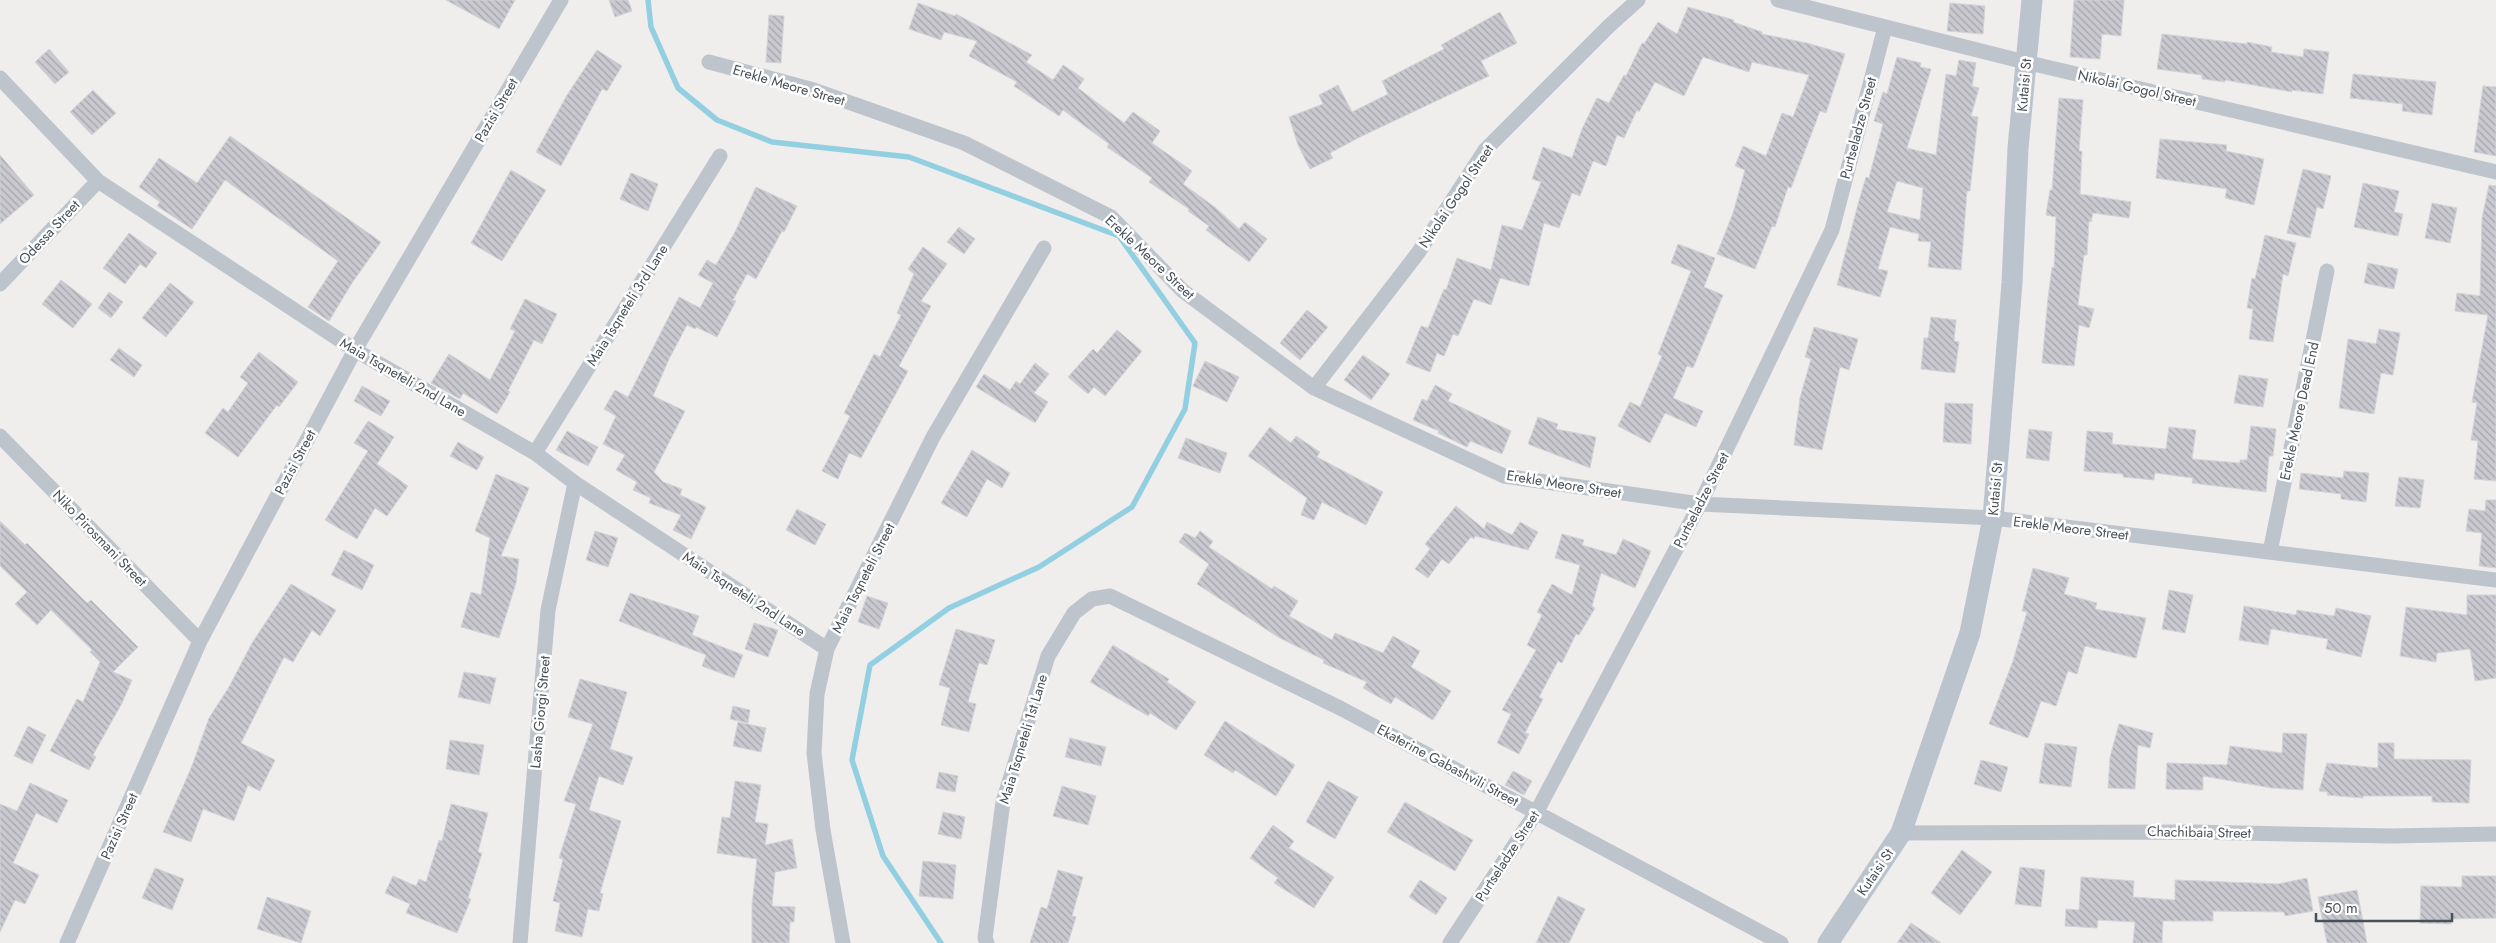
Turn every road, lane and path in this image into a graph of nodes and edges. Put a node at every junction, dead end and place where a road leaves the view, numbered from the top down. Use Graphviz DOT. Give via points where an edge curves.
graph roads {
  1 [pos="561,0"];
  2 [pos="1638,0"];
  3 [pos="1778,0"];
  4 [pos="2032,0"];
  5 [pos="1885,27"];
  6 [pos="710,62"];
  7 [pos="2025,62"];
  8 [pos="0,78"];
  9 [pos="720,156"];
  10 [pos="2496,172"];
  11 [pos="98,181"];
  12 [pos="1044,248"];
  13 [pos="2327,271"];
  14 [pos="0,284"];
  15 [pos="355,350"];
  16 [pos="1314,388"];
  17 [pos="0,436"];
  18 [pos="535,452"];
  19 [pos="575,483"];
  20 [pos="1700,504"];
  21 [pos="1993,518"];
  22 [pos="2270,552"];
  23 [pos="2496,580"];
  24 [pos="1110,596"];
  25 [pos="200,641"];
  26 [pos="827,649"];
  27 [pos="1537,811"];
  28 [pos="1901,833"];
  29 [pos="2496,834"];
  30 [pos="67,943"];
  31 [pos="520,943"];
  32 [pos="843,943"];
  33 [pos="987,943"];
  34 [pos="1450,943"];
  35 [pos="1781,943"];
  36 [pos="1828,943"];
  1 -- 15 [label="street, Pazisi Street"];
  2 -- 16 [label="street, Nikolai Gogol Street" via="1485,150 1418,253"];
  3 -- 5 [label="street, Nikolai Gogol Street"];
  4 -- 7 [label="street, Kutaisi St"];
  5 -- 7 [label="street, Nikolai Gogol Street"];
  5 -- 20 [label="street, Purtseladze Street" via="1832,230"];
  6 -- 16 [label="street, Erekle Meore Street" via="814,90 964,142 1111,217 1183,291"];
  7 -- 10 [label="street, Nikolai Gogol Street"];
  7 -- 21 [label="street, Kutaisi St" via="2012,283"];
  8 -- 11 [label="street, Maia Tsqneteli 2nd Lane"];
  9 -- 18 [label="street, Maia Tsqneteli 3rd Lane"];
  11 -- 14 [label="street, Odessa Street"];
  11 -- 15 [label="street, Maia Tsqneteli 2nd Lane"];
  12 -- 26 [label="street, Maia Tsqneteli Street" via="933,437"];
  13 -- 22 [label="street, Erekle Meore Dead End"];
  15 -- 18 [label="street, Maia Tsqneteli 2nd Lane"];
  15 -- 25 [label="street, Pazisi Street"];
  16 -- 20 [label="street, Erekle Meore Street" via="1504,476"];
  17 -- 25 [label="street, Niko Pirosmani Street"];
  18 -- 19 [label="street, Maia Tsqneteli 2nd Lane"];
  19 -- 26 [label="street, Maia Tsqneteli 2nd Lane"];
  19 -- 31 [label="street, Lasha Giorgi Street" via="548,610"];
  20 -- 21 [label="street, Erekle Meore Street"];
  20 -- 27 [label="street, Purtseladze Street"];
  21 -- 22 [label="street, Erekle Meore Street"];
  21 -- 28 [label="street, Kutaisi St" via="1970,632"];
  22 -- 23 [label="street, Erekle Meore Street"];
  24 -- 27 [label="street, Ekaterine Gabashvili Street" via="1340,708"];
  24 -- 33 [label="street, Maia Tsqneteli 1st Lane" via="1092,599 1074,614 1048,656 1003,802 985,938"];
  25 -- 30 [label="street, Pazisi Street"];
  26 -- 32 [label="street, Maia Tsqneteli Street" via="817,694 814,753 823,830"];
  27 -- 34 [label="street, Purtseladze Street"];
  27 -- 35 [label="street, Ekaterine Gabashvili Street"];
  28 -- 29 [label="street, Chachibaia Street"];
  28 -- 36 [label="street, Kutaisi St"];
}
